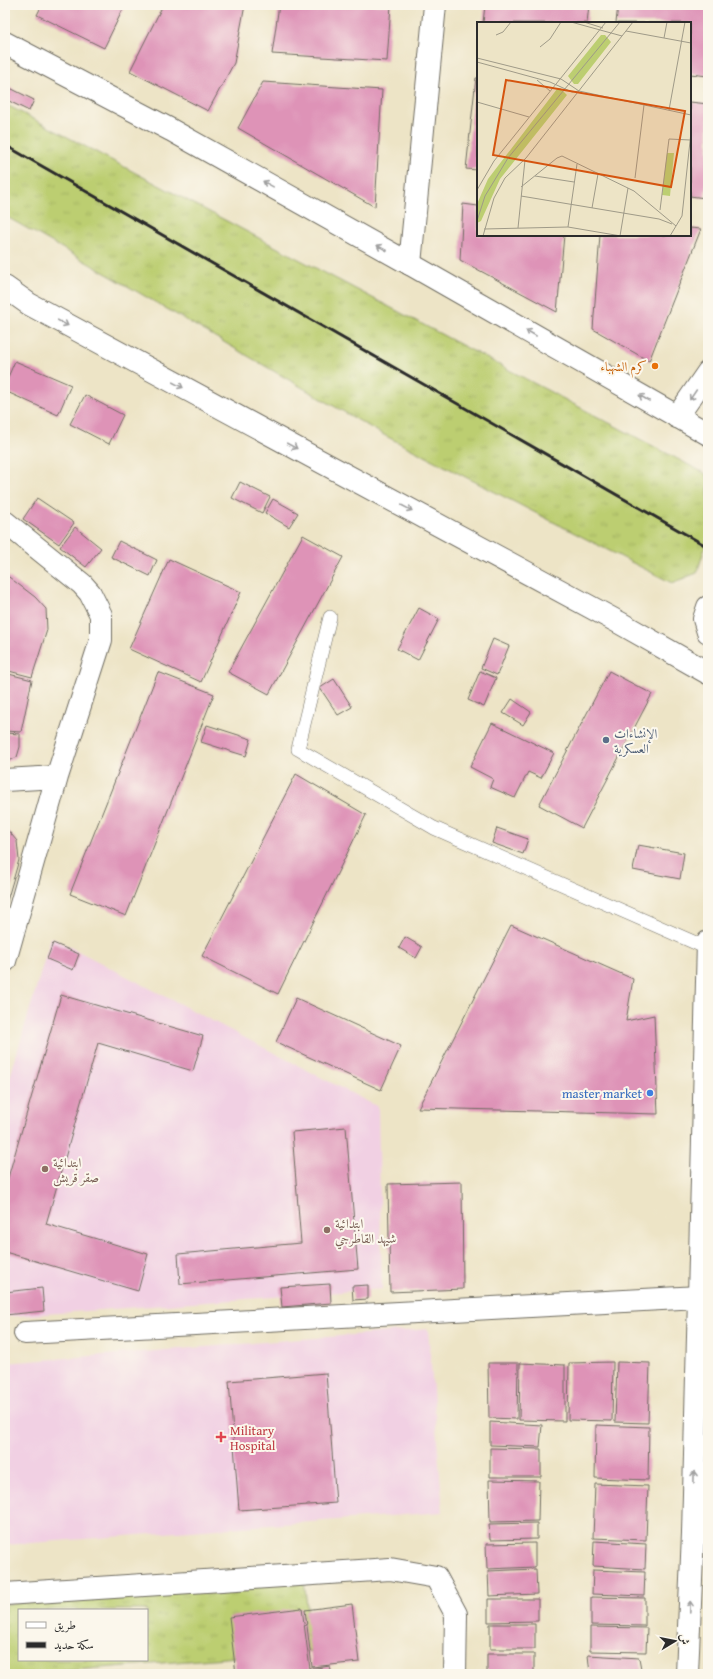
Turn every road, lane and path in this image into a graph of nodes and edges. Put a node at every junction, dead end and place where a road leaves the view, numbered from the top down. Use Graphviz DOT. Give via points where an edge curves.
graph roads {
  1 [pos="435,5"];
  2 [pos="5,43"];
  3 [pos="410,264"];
  4 [pos="5,287"];
  5 [pos="5,302"];
  6 [pos="29,304"];
  7 [pos="708,372"];
  8 [pos="677,417"];
  9 [pos="708,434"];
  10 [pos="5,522"];
  11 [pos="708,607"];
  12 [pos="330,617"];
  13 [pos="708,632"];
  14 [pos="708,673"];
  15 [pos="57,778"];
  16 [pos="5,780"];
  17 [pos="708,942"];
  18 [pos="708,948"];
  19 [pos="5,961"];
  20 [pos="699,1297"];
  21 [pos="25,1334"];
  22 [pos="700,1533"];
  23 [pos="5,1594"];
  24 [pos="455,1674"];
  25 [pos="687,1674"];
  1 -- 3 [label="main road"];
  3 -- 2 [label="main road, one-way" via="171,130"];
  8 -- 3 [label="main road, one-way"];
  4 -- 6 [label="main road"];
  5 -- 6 [label="main road"];
  6 -- 14 [label="main road, one-way"];
  7 -- 8 [label="main road, one-way"];
  8 -- 9 [label="main road"];
  10 -- 15 [label="main road" via="82,584 90,593 101,615 102,634 98,652"];
  11 -- 13 [label="main road" via="704,620"];
  12 -- 18 [label="lane" via="298,749 434,828"];
  15 -- 16 [label="main road"];
  15 -- 19 [label="main road"];
  17 -- 18 [label="main road"];
  18 -- 20 [label="main road"];
  20 -- 21 [label="main road"];
  22 -- 20 [label="main road, one-way"];
  25 -- 22 [label="main road, one-way"];
  23 -- 24 [label="main road" via="398,1570 436,1577 453,1608 456,1614"];
}
